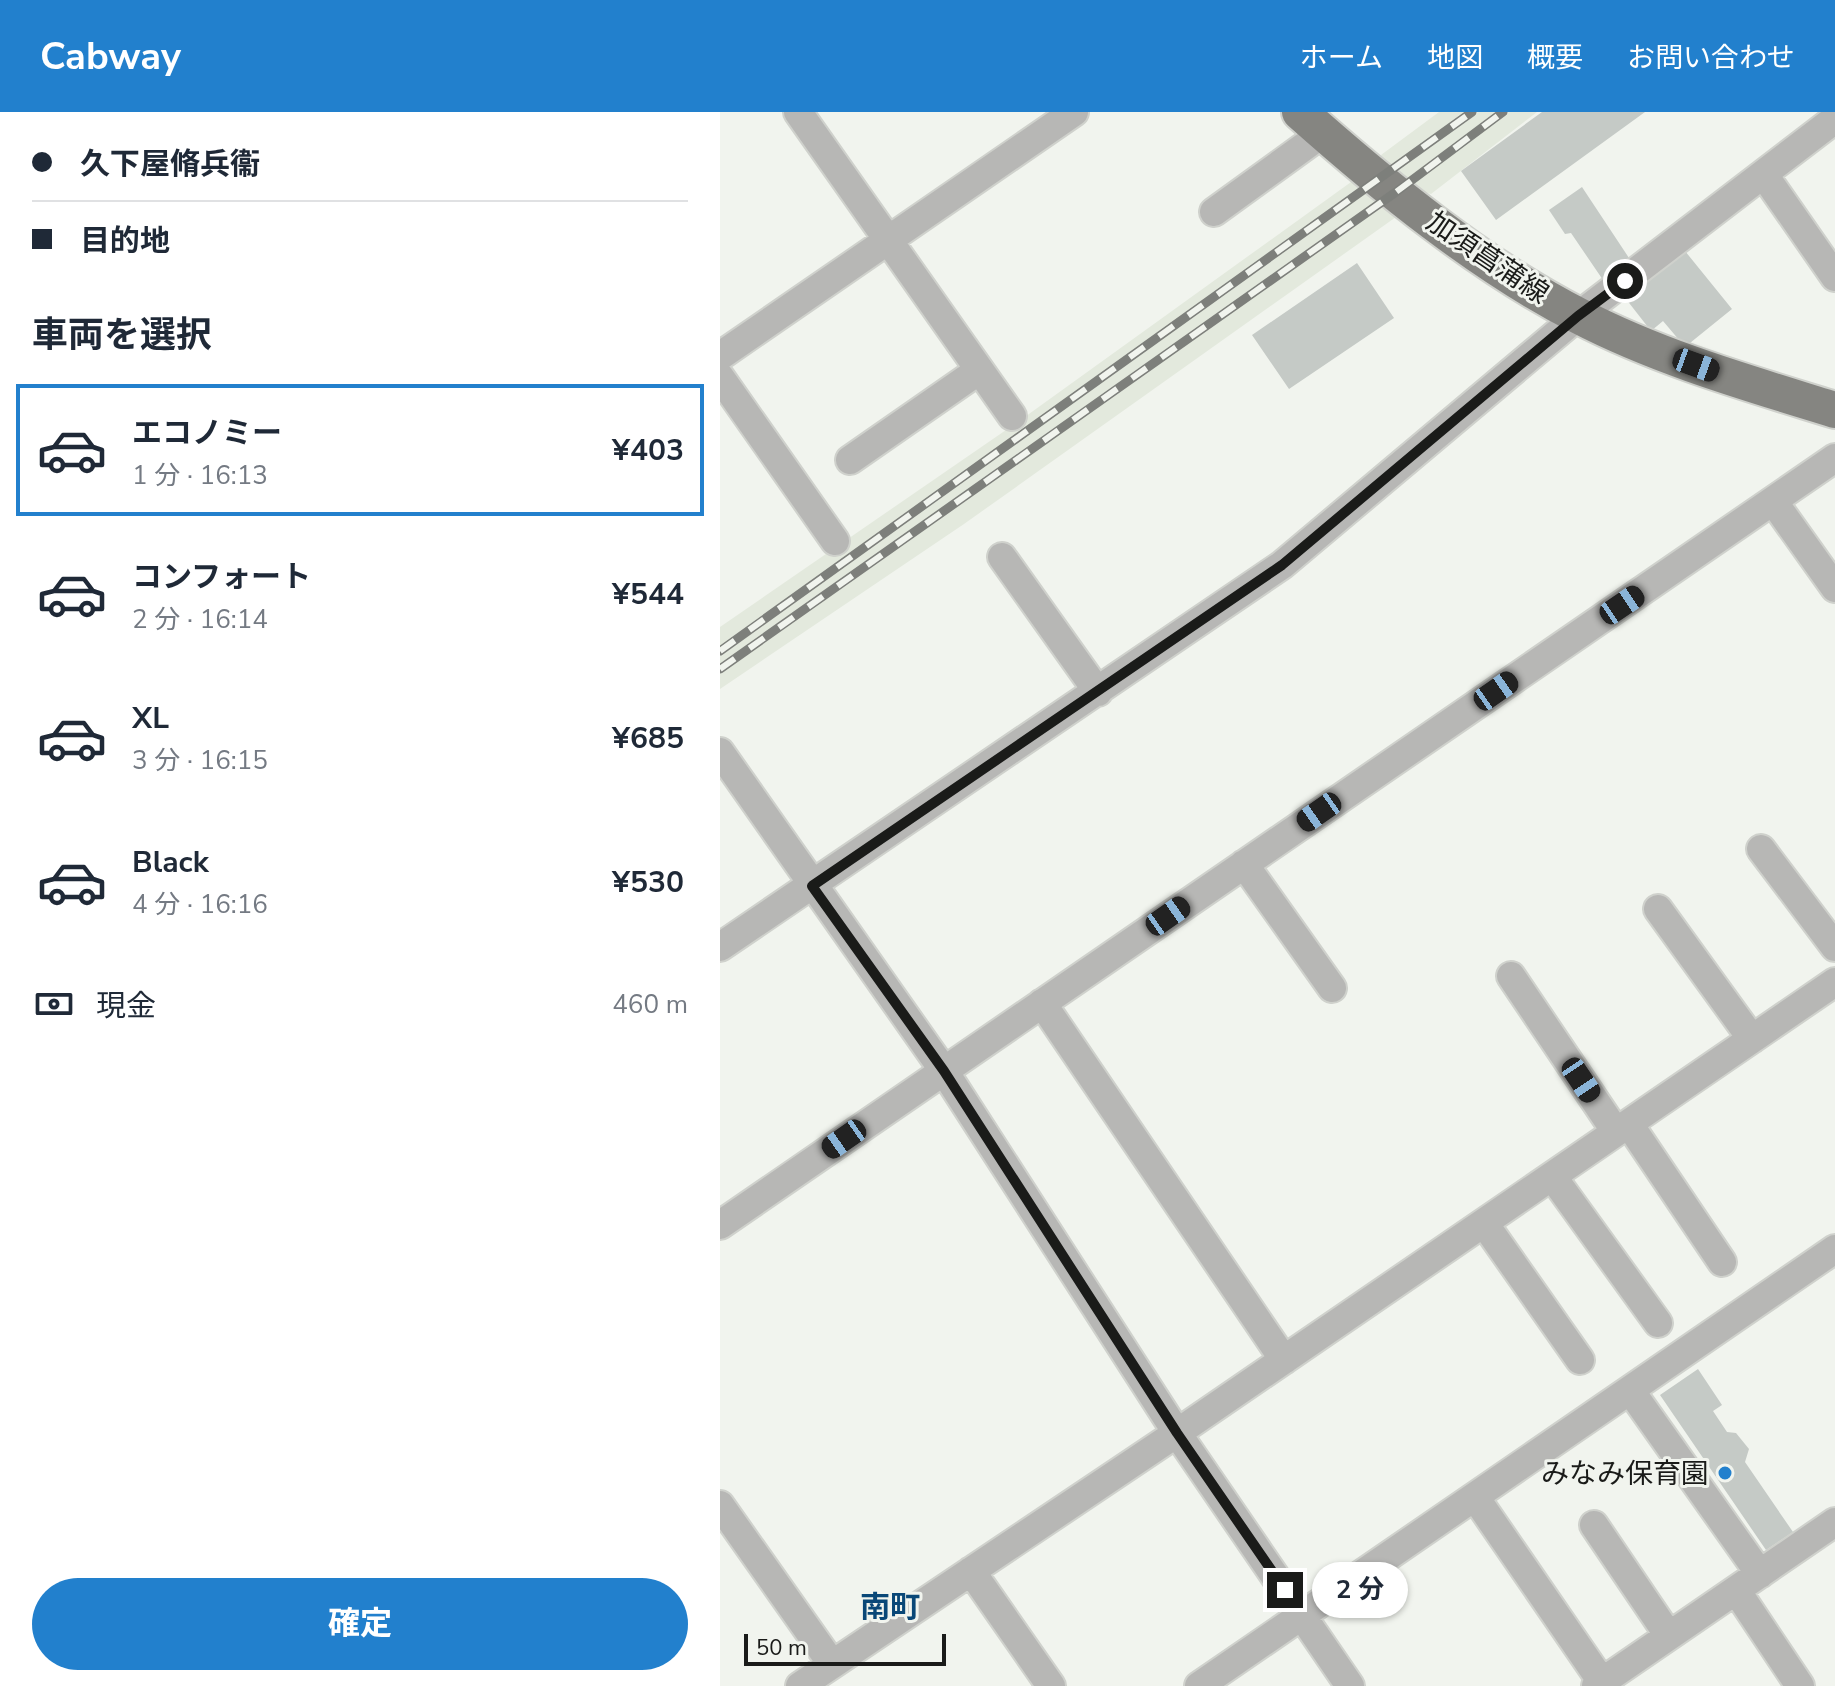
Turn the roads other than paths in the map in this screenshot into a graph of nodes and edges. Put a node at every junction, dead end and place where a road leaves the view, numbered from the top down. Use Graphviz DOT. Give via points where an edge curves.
graph roads {
  1 [pos="798,112"];
  2 [pos="1074,112"];
  3 [pos="1835,119"];
  4 [pos="1312,122"];
  5 [pos="1764,175"];
  6 [pos="1214,212"];
  7 [pos="887,241"];
  8 [pos="1835,277"];
  9 [pos="1578,316"];
  10 [pos="720,356"];
  11 [pos="978,371"];
  12 [pos="720,377"];
  13 [pos="1835,410"];
  14 [pos="1012,416"];
  15 [pos="1835,458"];
  16 [pos="850,460"];
  17 [pos="1773,501"];
  18 [pos="835,541"];
  19 [pos="1002,557"];
  20 [pos="1835,588"];
  21 [pos="1098,692"];
  22 [pos="720,752"];
  23 [pos="1761,849"];
  24 [pos="1244,864"];
  25 [pos="812,886"];
  26 [pos="1658,909"];
  27 [pos="720,947"];
  28 [pos="1835,947"];
  29 [pos="1511,976"];
  30 [pos="1835,982"];
  31 [pos="1332,988"];
  32 [pos="1042,1003"];
  33 [pos="1752,1039"];
  34 [pos="944,1071"];
  35 [pos="1622,1128"];
  36 [pos="1552,1176"];
  37 [pos="1484,1223"];
  38 [pos="720,1225"];
  39 [pos="1835,1249"];
  40 [pos="1722,1262"];
  41 [pos="1658,1323"];
  42 [pos="1284,1360"];
  43 [pos="1580,1360"];
  44 [pos="1630,1390"];
  45 [pos="1177,1433"];
  46 [pos="1475,1497"];
  47 [pos="720,1505"];
  48 [pos="1835,1522"];
  49 [pos="1594,1525"];
  50 [pos="971,1571"];
  51 [pos="1760,1574"];
  52 [pos="1736,1590"];
  53 [pos="1302,1616"];
  54 [pos="1669,1636"];
  55 [pos="832,1664"];
  56 [pos="1599,1684"];
  57 [pos="800,1686"];
  58 [pos="1051,1686"];
  59 [pos="1199,1686"];
  60 [pos="1350,1686"];
  61 [pos="1800,1686"];
  1 -- 7 [label="street"];
  2 -- 7 [label="street"];
  3 -- 5 [label="street"];
  4 -- 6 [label="street"];
  4 -- 9 [label="main road, 加須菖蒲線" via="1469,247"];
  5 -- 8 [label="street"];
  5 -- 9 [label="street"];
  7 -- 10 [label="street"];
  7 -- 11 [label="street"];
  9 -- 13 [label="main road, 加須菖蒲線" via="1669,355"];
  9 -- 21 [label="street" via="1282,565"];
  11 -- 14 [label="street"];
  11 -- 16 [label="street"];
  12 -- 18 [label="street"];
  15 -- 17 [label="street"];
  17 -- 20 [label="street"];
  17 -- 24 [label="street"];
  19 -- 21 [label="street"];
  21 -- 25 [label="street"];
  22 -- 25 [label="street"];
  23 -- 28 [label="street"];
  24 -- 31 [label="street"];
  24 -- 32 [label="street"];
  25 -- 27 [label="street"];
  25 -- 34 [label="street"];
  26 -- 33 [label="street"];
  29 -- 35 [label="street"];
  30 -- 33 [label="street"];
  32 -- 34 [label="street"];
  32 -- 42 [label="street"];
  33 -- 35 [label="street"];
  34 -- 38 [label="street"];
  34 -- 45 [label="street"];
  35 -- 36 [label="street"];
  35 -- 40 [label="street"];
  36 -- 37 [label="street"];
  36 -- 41 [label="street"];
  37 -- 42 [label="street"];
  37 -- 43 [label="street"];
  39 -- 44 [label="street"];
  42 -- 45 [label="street"];
  44 -- 46 [label="street"];
  44 -- 51 [label="street"];
  45 -- 50 [label="street"];
  45 -- 53 [label="street"];
  46 -- 53 [label="street"];
  46 -- 56 [label="street"];
  47 -- 55 [label="street"];
  48 -- 51 [label="street"];
  49 -- 54 [label="street"];
  50 -- 55 [label="street"];
  50 -- 58 [label="street"];
  51 -- 52 [label="street"];
  52 -- 54 [label="street"];
  52 -- 61 [label="street"];
  53 -- 59 [label="street"];
  53 -- 60 [label="street"];
  54 -- 56 [label="street"];
  55 -- 57 [label="street"];
}
